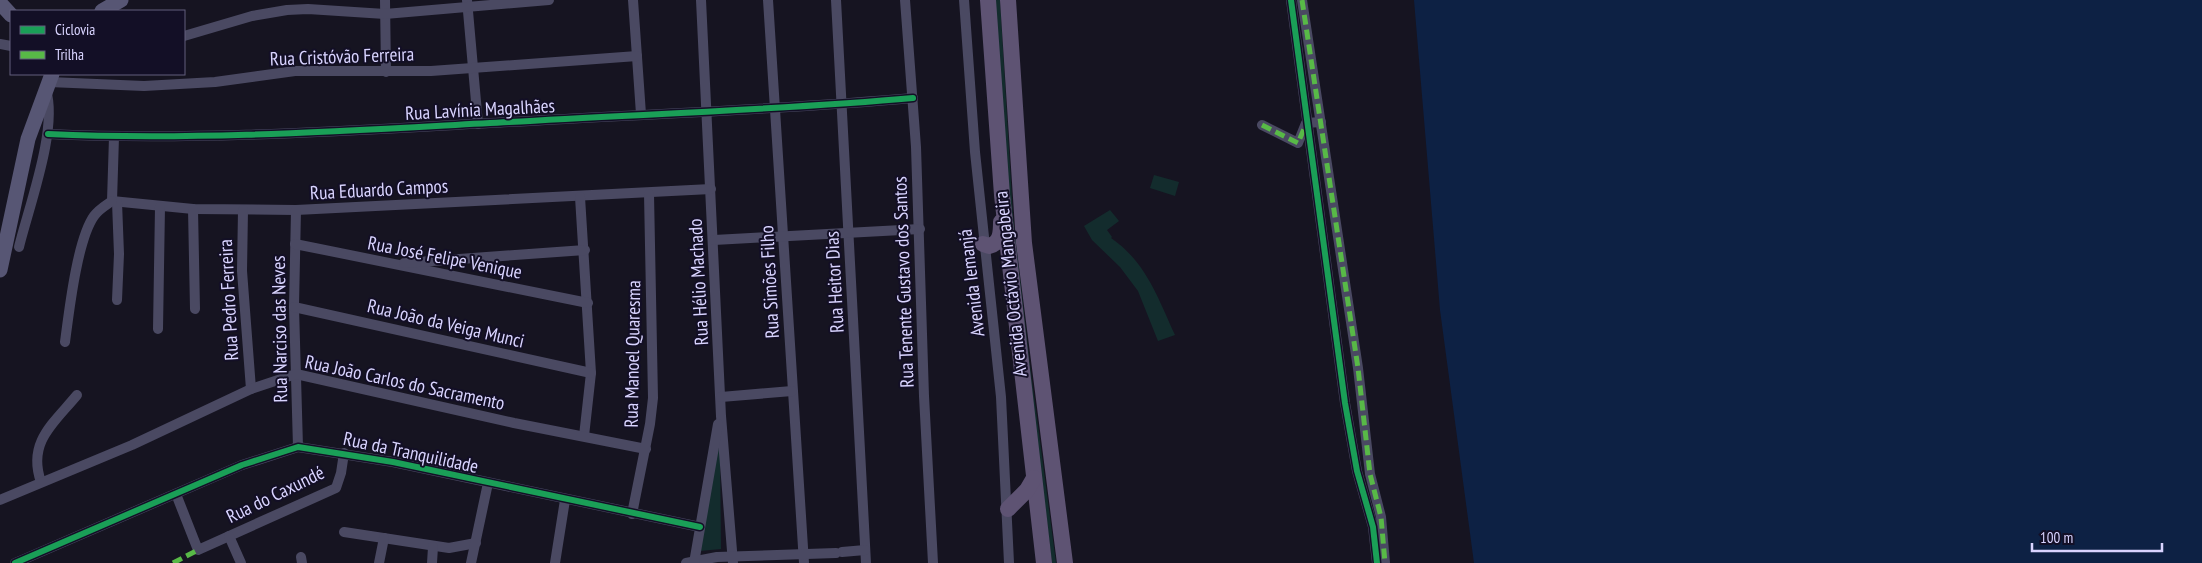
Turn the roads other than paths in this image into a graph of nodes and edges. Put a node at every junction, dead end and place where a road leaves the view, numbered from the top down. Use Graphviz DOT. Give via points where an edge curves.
graph roads {
  1 [pos="121,0"];
  2 [pos="385,0"];
  3 [pos="544,0"];
  4 [pos="549,0"];
  5 [pos="633,0"];
  6 [pos="701,0"];
  7 [pos="768,0"];
  8 [pos="836,0"];
  9 [pos="905,0"];
  10 [pos="964,0"];
  11 [pos="988,0"];
  12 [pos="1008,0"];
  13 [pos="1291,0"];
  14 [pos="1302,0"];
  15 [pos="0,3"];
  16 [pos="467,4"];
  17 [pos="104,10"];
  18 [pos="10,14"];
  19 [pos="385,14"];
  20 [pos="185,36"];
  21 [pos="637,56"];
  22 [pos="473,69"];
  23 [pos="386,72"];
  24 [pos="49,82"];
  25 [pos="913,98"];
  26 [pos="842,104"];
  27 [pos="775,109"];
  28 [pos="708,113"];
  29 [pos="641,114"];
  30 [pos="1321,122"];
  31 [pos="1306,123"];
  32 [pos="478,124"];
  33 [pos="1262,125"];
  34 [pos="48,134"];
  35 [pos="114,137"];
  36 [pos="711,189"];
  37 [pos="649,194"];
  38 [pos="1002,195"];
  39 [pos="580,197"];
  40 [pos="115,202"];
  41 [pos="160,207"];
  42 [pos="193,209"];
  43 [pos="243,210"];
  44 [pos="296,210"];
  45 [pos="6,213"];
  46 [pos="920,229"];
  47 [pos="850,232"];
  48 [pos="784,236"];
  49 [pos="714,240"];
  50 [pos="295,244"];
  51 [pos="983,244"];
  52 [pos="19,247"];
  53 [pos="585,250"];
  54 [pos="394,264"];
  55 [pos="0,270"];
  56 [pos="117,300"];
  57 [pos="588,304"];
  58 [pos="294,307"];
  59 [pos="195,309"];
  60 [pos="158,329"];
  61 [pos="65,342"];
  62 [pos="591,373"];
  63 [pos="296,374"];
  64 [pos="251,389"];
  65 [pos="792,391"];
  66 [pos="77,395"];
  67 [pos="721,397"];
  68 [pos="721,416"];
  69 [pos="584,436"];
  70 [pos="298,447"];
  71 [pos="646,449"];
  72 [pos="344,453"];
  73 [pos="1034,478"];
  74 [pos="41,482"];
  75 [pos="488,483"];
  76 [pos="176,494"];
  77 [pos="0,500"];
  78 [pos="565,500"];
  79 [pos="1008,509"];
  80 [pos="632,514"];
  81 [pos="700,527"];
  82 [pos="344,532"];
  83 [pos="229,536"];
  84 [pos="384,538"];
  85 [pos="476,543"];
  86 [pos="433,547"];
  87 [pos="865,550"];
  88 [pos="804,559"];
  89 [pos="733,560"];
  90 [pos="692,562"];
  91 [pos="15,563"];
  92 [pos="242,563"];
  93 [pos="379,563"];
  94 [pos="432,563"];
  95 [pos="471,563"];
  96 [pos="555,563"];
  97 [pos="866,563"];
  98 [pos="933,563"];
  99 [pos="1009,563"];
  100 [pos="1044,563"];
  101 [pos="1065,563"];
  102 [pos="1376,563"];
  103 [pos="1385,563"];
  1 -- 17 [label="street"];
  2 -- 19 [label="street"];
  3 -- 4 [label="street"];
  3 -- 16 [label="street"];
  5 -- 21 [label="street"];
  6 -- 28 [label="street, Rua Hélio Machado"];
  7 -- 27 [label="street, Rua Simões Filho"];
  8 -- 26 [label="street, Rua Heitor Dias"];
  9 -- 25 [label="street, Rua Tenente Gustavo dos Santos"];
  10 -- 51 [label="street, Avenida Iemanjá"];
  11 -- 38 [label="main road, Avenida Octávio Mangabeira"];
  12 -- 101 [label="main road, Avenida Octávio Mangabeira" via="1024,243"];
  13 -- 31 [label="street"];
  14 -- 30 [label="street"];
  15 -- 18 [label="street"];
  16 -- 19 [label="street"];
  16 -- 22 [label="street"];
  19 -- 20 [label="street" via="286,10 252,16"];
  19 -- 23 [label="street"];
  21 -- 22 [label="street, Rua Cristóvão Ferreira"];
  21 -- 29 [label="street"];
  22 -- 23 [label="street, Rua Cristóvão Ferreira"];
  22 -- 32 [label="street"];
  23 -- 24 [label="street, Rua Cristóvão Ferreira" via="295,71 214,82 144,86"];
  24 -- 34 [label="street"];
  24 -- 45 [label="street" via="32,124"];
  25 -- 26 [label="street, Rua Lavínia Magalhães"];
  25 -- 46 [label="street, Rua Tenente Gustavo dos Santos"];
  26 -- 27 [label="street, Rua Lavínia Magalhães"];
  26 -- 47 [label="street, Rua Heitor Dias"];
  27 -- 28 [label="street, Rua Lavínia Magalhães"];
  27 -- 48 [label="street, Rua Simões Filho"];
  28 -- 29 [label="street, Rua Lavínia Magalhães"];
  28 -- 36 [label="street, Rua Hélio Machado"];
  29 -- 32 [label="street, Rua Lavínia Magalhães"];
  30 -- 31 [label="street"];
  30 -- 103 [label="street" via="1358,368 1370,474 1381,517"];
  31 -- 33 [label="street" via="1298,143"];
  31 -- 102 [label="street" via="1352,449 1373,527"];
  32 -- 35 [label="street, Rua Lavínia Magalhães"];
  34 -- 35 [label="street, Rua Lavínia Magalhães"];
  34 -- 52 [label="street"];
  35 -- 40 [label="street"];
  36 -- 37 [label="street, Rua Eduardo Campos"];
  36 -- 49 [label="street, Rua Hélio Machado"];
  37 -- 39 [label="street, Rua Eduardo Campos"];
  37 -- 71 [label="street, Rua Manoel Quaresma" via="653,378"];
  38 -- 51 [label="main road" via="1001,234 994,244"];
  38 -- 73 [label="main road, Avenida Octávio Mangabeira"];
  39 -- 44 [label="street, Rua Eduardo Campos"];
  39 -- 53 [label="street"];
  40 -- 41 [label="street, Rua Eduardo Campos"];
  40 -- 56 [label="street" via="119,254"];
  40 -- 61 [label="street" via="98,211 88,229 78,264"];
  41 -- 42 [label="street, Rua Eduardo Campos"];
  41 -- 60 [label="street"];
  42 -- 43 [label="street, Rua Eduardo Campos"];
  42 -- 59 [label="street"];
  43 -- 44 [label="street, Rua Eduardo Campos"];
  43 -- 64 [label="street, Rua Pedro Ferreira" via="242,271"];
  44 -- 50 [label="street, Rua Narciso das Neves"];
  45 -- 55 [label="street"];
  46 -- 47 [label="street"];
  46 -- 98 [label="street, Rua Tenente Gustavo dos Santos" via="924,413"];
  47 -- 48 [label="street"];
  47 -- 87 [label="street, Rua Heitor Dias"];
  48 -- 49 [label="street"];
  48 -- 65 [label="street, Rua Simões Filho"];
  49 -- 67 [label="street, Rua Hélio Machado"];
  50 -- 54 [label="street, Rua José Felipe Venique"];
  50 -- 58 [label="street, Rua Narciso das Neves"];
  51 -- 79 [label="street, Avenida Iemanjá" via="999,374"];
  53 -- 54 [label="street"];
  53 -- 57 [label="street"];
  54 -- 57 [label="street, Rua José Felipe Venique"];
  57 -- 62 [label="street"];
  58 -- 62 [label="street, Rua João da Veiga Munci"];
  58 -- 63 [label="street, Rua Narciso das Neves"];
  62 -- 69 [label="street"];
  63 -- 64 [label="street, Rua João Carlos do Sacramento"];
  63 -- 69 [label="street, Rua João Carlos do Sacramento"];
  63 -- 70 [label="street, Rua Narciso das Neves"];
  64 -- 74 [label="street, Rua João Carlos do Sacramento" via="132,445"];
  65 -- 67 [label="street"];
  65 -- 88 [label="street, Rua Simões Filho"];
  66 -- 74 [label="street" via="39,446 36,467"];
  67 -- 68 [label="street, Rua Hélio Machado"];
  68 -- 81 [label="street"];
  68 -- 89 [label="street, Rua Hélio Machado"];
  69 -- 71 [label="street, Rua João Carlos do Sacramento"];
  70 -- 72 [label="street, Rua da Tranquilidade"];
  70 -- 76 [label="street, Rua da Tranquilidade" via="242,465"];
  71 -- 80 [label="street, Rua Manoel Quaresma"];
  72 -- 75 [label="street, Rua da Tranquilidade"];
  72 -- 83 [label="street, Rua do Caxundé" via="336,488"];
  73 -- 79 [label="main road"];
  73 -- 100 [label="main road, Avenida Octávio Mangabeira"];
  74 -- 77 [label="street, Rua João Carlos do Sacramento"];
  75 -- 78 [label="street, Rua da Tranquilidade"];
  75 -- 85 [label="street"];
  76 -- 83 [label="street, Rua do Caxundé" via="198,550"];
  76 -- 91 [label="street, Rua da Tranquilidade"];
  78 -- 80 [label="street, Rua da Tranquilidade"];
  78 -- 96 [label="street"];
  79 -- 99 [label="street, Avenida Iemanjá"];
  80 -- 81 [label="street, Rua da Tranquilidade"];
  81 -- 90 [label="street"];
  82 -- 84 [label="street"];
  83 -- 92 [label="street"];
  84 -- 86 [label="street"];
  84 -- 93 [label="street"];
  85 -- 86 [label="street" via="457,548"];
  85 -- 95 [label="street"];
  86 -- 94 [label="street"];
  87 -- 88 [label="street"];
  87 -- 97 [label="street, Rua Heitor Dias"];
  88 -- 89 [label="street"];
  89 -- 90 [label="street"];
}
